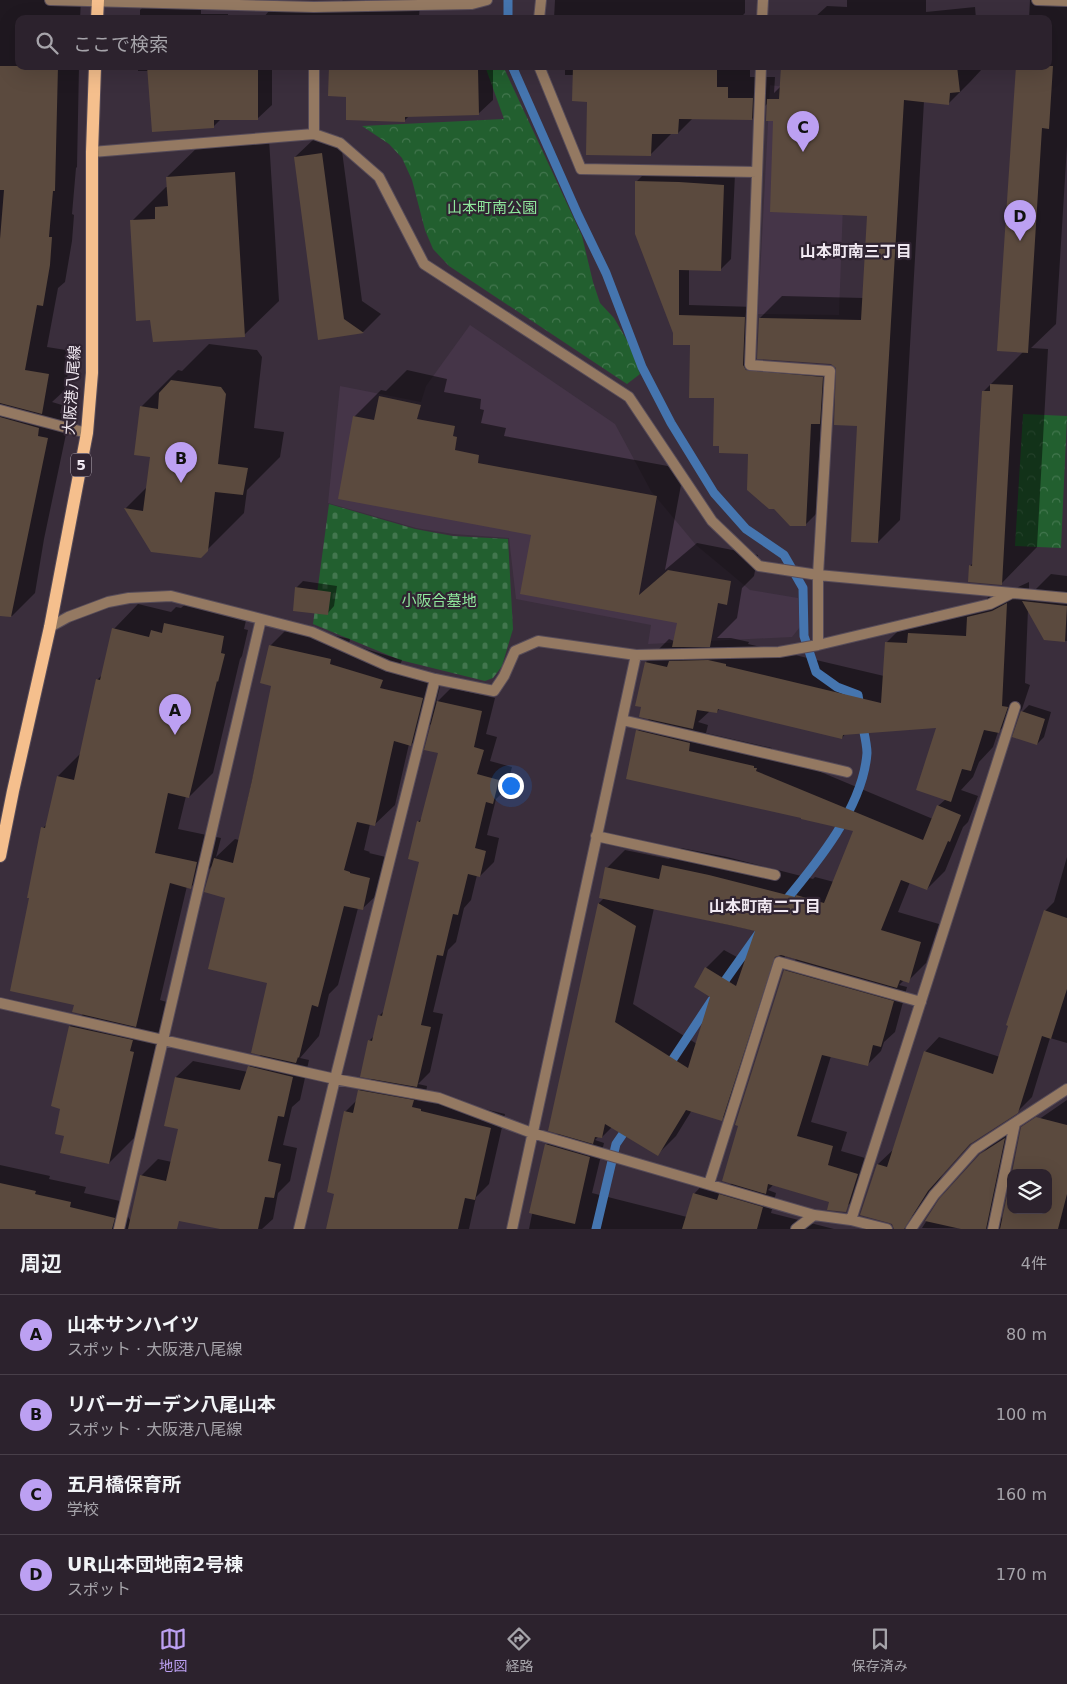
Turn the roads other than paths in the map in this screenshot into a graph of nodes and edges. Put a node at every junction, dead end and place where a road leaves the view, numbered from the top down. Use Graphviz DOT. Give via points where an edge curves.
graph roads {
  1 [pos="50,0"];
  2 [pos="486,0"];
  3 [pos="541,0"];
  4 [pos="763,0"];
  5 [pos="1037,0"];
  6 [pos="98,1"];
  7 [pos="1067,1"];
  8 [pos="314,3"];
  9 [pos="97,15"];
  10 [pos="539,15"];
  11 [pos="762,15"];
  12 [pos="95,70"];
  13 [pos="314,70"];
  14 [pos="541,70"];
  15 [pos="761,70"];
  16 [pos="314,134"];
  17 [pos="92,152"];
  18 [pos="757,172"];
  19 [pos="0,410"];
  20 [pos="87,433"];
  21 [pos="818,575"];
  22 [pos="1012,593"];
  23 [pos="1067,598"];
  24 [pos="261,619"];
  25 [pos="50,627"];
  26 [pos="818,645"];
  27 [pos="636,655"];
  28 [pos="435,679"];
  29 [pos="1015,708"];
  30 [pos="622,720"];
  31 [pos="847,772"];
  32 [pos="596,836"];
  33 [pos="0,856"];
  34 [pos="775,876"];
  35 [pos="921,1002"];
  36 [pos="0,1003"];
  37 [pos="162,1040"];
  38 [pos="335,1079"];
  39 [pos="1067,1089"];
  40 [pos="1014,1123"];
  41 [pos="532,1133"];
  42 [pos="709,1184"];
  43 [pos="814,1215"];
  44 [pos="851,1220"];
  45 [pos="119,1229"];
  46 [pos="299,1229"];
  47 [pos="512,1229"];
  48 [pos="796,1229"];
  49 [pos="887,1229"];
  50 [pos="911,1229"];
  51 [pos="992,1229"];
  1 -- 6 [label="street"];
  2 -- 8 [label="street" via="472,4"];
  3 -- 10 [label="street"];
  4 -- 11 [label="street"];
  5 -- 7 [label="street"];
  6 -- 8 [label="street"];
  6 -- 9 [label="main road"];
  12 -- 17 [label="main road, 大阪港八尾線 / 5"];
  13 -- 16 [label="street"];
  14 -- 18 [label="street" via="581,169"];
  15 -- 18 [label="street"];
  16 -- 17 [label="street"];
  16 -- 21 [label="street" via="340,143 379,177 424,264 628,397 712,521 759,566"];
  17 -- 20 [label="main road, 大阪港八尾線 / 5" via="92,373"];
  18 -- 21 [label="street" via="750,365 830,370"];
  19 -- 20 [label="street"];
  20 -- 25 [label="main road, 大阪港八尾線 / 5"];
  21 -- 22 [label="street"];
  21 -- 26 [label="street"];
  22 -- 23 [label="street"];
  22 -- 26 [label="street" via="990,604"];
  24 -- 25 [label="street" via="171,596 150,596 101,604"];
  24 -- 28 [label="street" via="312,632 388,666"];
  24 -- 37 [label="street"];
  25 -- 33 [label="main road, 大阪港八尾線 / 5"];
  26 -- 27 [label="street" via="779,652"];
  27 -- 28 [label="street" via="538,641 514,651 494,691"];
  27 -- 30 [label="street"];
  28 -- 38 [label="street"];
  29 -- 35 [label="street"];
  30 -- 31 [label="street"];
  30 -- 32 [label="street"];
  32 -- 34 [label="street"];
  32 -- 41 [label="street"];
  35 -- 42 [label="street" via="779,962"];
  35 -- 44 [label="street"];
  36 -- 37 [label="street"];
  37 -- 38 [label="street"];
  37 -- 45 [label="street"];
  38 -- 41 [label="street" via="439,1098"];
  38 -- 46 [label="street"];
  39 -- 40 [label="street"];
  40 -- 50 [label="street" via="975,1149 934,1195"];
  40 -- 51 [label="street"];
  41 -- 42 [label="street"];
  41 -- 47 [label="street"];
  42 -- 43 [label="street"];
  43 -- 44 [label="street"];
  43 -- 48 [label="street"];
  44 -- 49 [label="street"];
}
